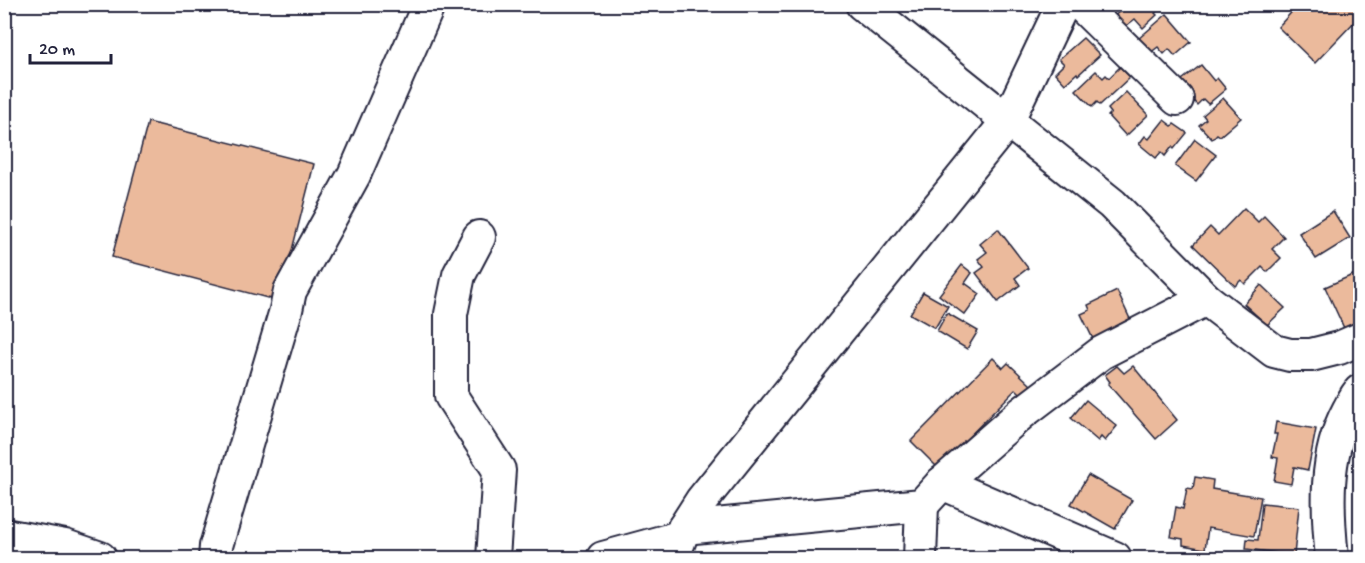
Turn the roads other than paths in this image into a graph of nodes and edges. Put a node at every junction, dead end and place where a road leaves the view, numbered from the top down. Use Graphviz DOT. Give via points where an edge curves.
graph roads {
  1 [pos="429,4"];
  2 [pos="862,4"];
  3 [pos="1063,4"];
  4 [pos="1080,4"];
  5 [pos="1177,99"];
  6 [pos="1008,122"];
  7 [pos="479,237"];
  8 [pos="1206,299"];
  9 [pos="1360,339"];
  10 [pos="1360,391"];
  11 [pos="932,494"];
  12 [pos="4,535"];
  13 [pos="679,541"];
  14 [pos="100,558"];
  15 [pos="215,558"];
  16 [pos="493,558"];
  17 [pos="603,558"];
  18 [pos="920,558"];
  19 [pos="1115,558"];
  20 [pos="1332,558"];
  1 -- 15 [label="street" via="354,175 290,291"];
  2 -- 6 [label="street"];
  3 -- 6 [label="street"];
  4 -- 5 [label="street"];
  6 -- 8 [label="street" via="1112,204"];
  6 -- 13 [label="street" via="702,500"];
  7 -- 16 [label="street" via="459,275 451,314 451,396 499,470"];
  8 -- 9 [label="street" via="1274,351 1311,355"];
  8 -- 11 [label="street" via="1101,353 1022,413"];
  10 -- 20 [label="street" via="1342,423 1332,453"];
  11 -- 13 [label="street"];
  11 -- 18 [label="street"];
  11 -- 19 [label="street"];
  12 -- 14 [label="street" via="65,546"];
  13 -- 17 [label="street"];
}
